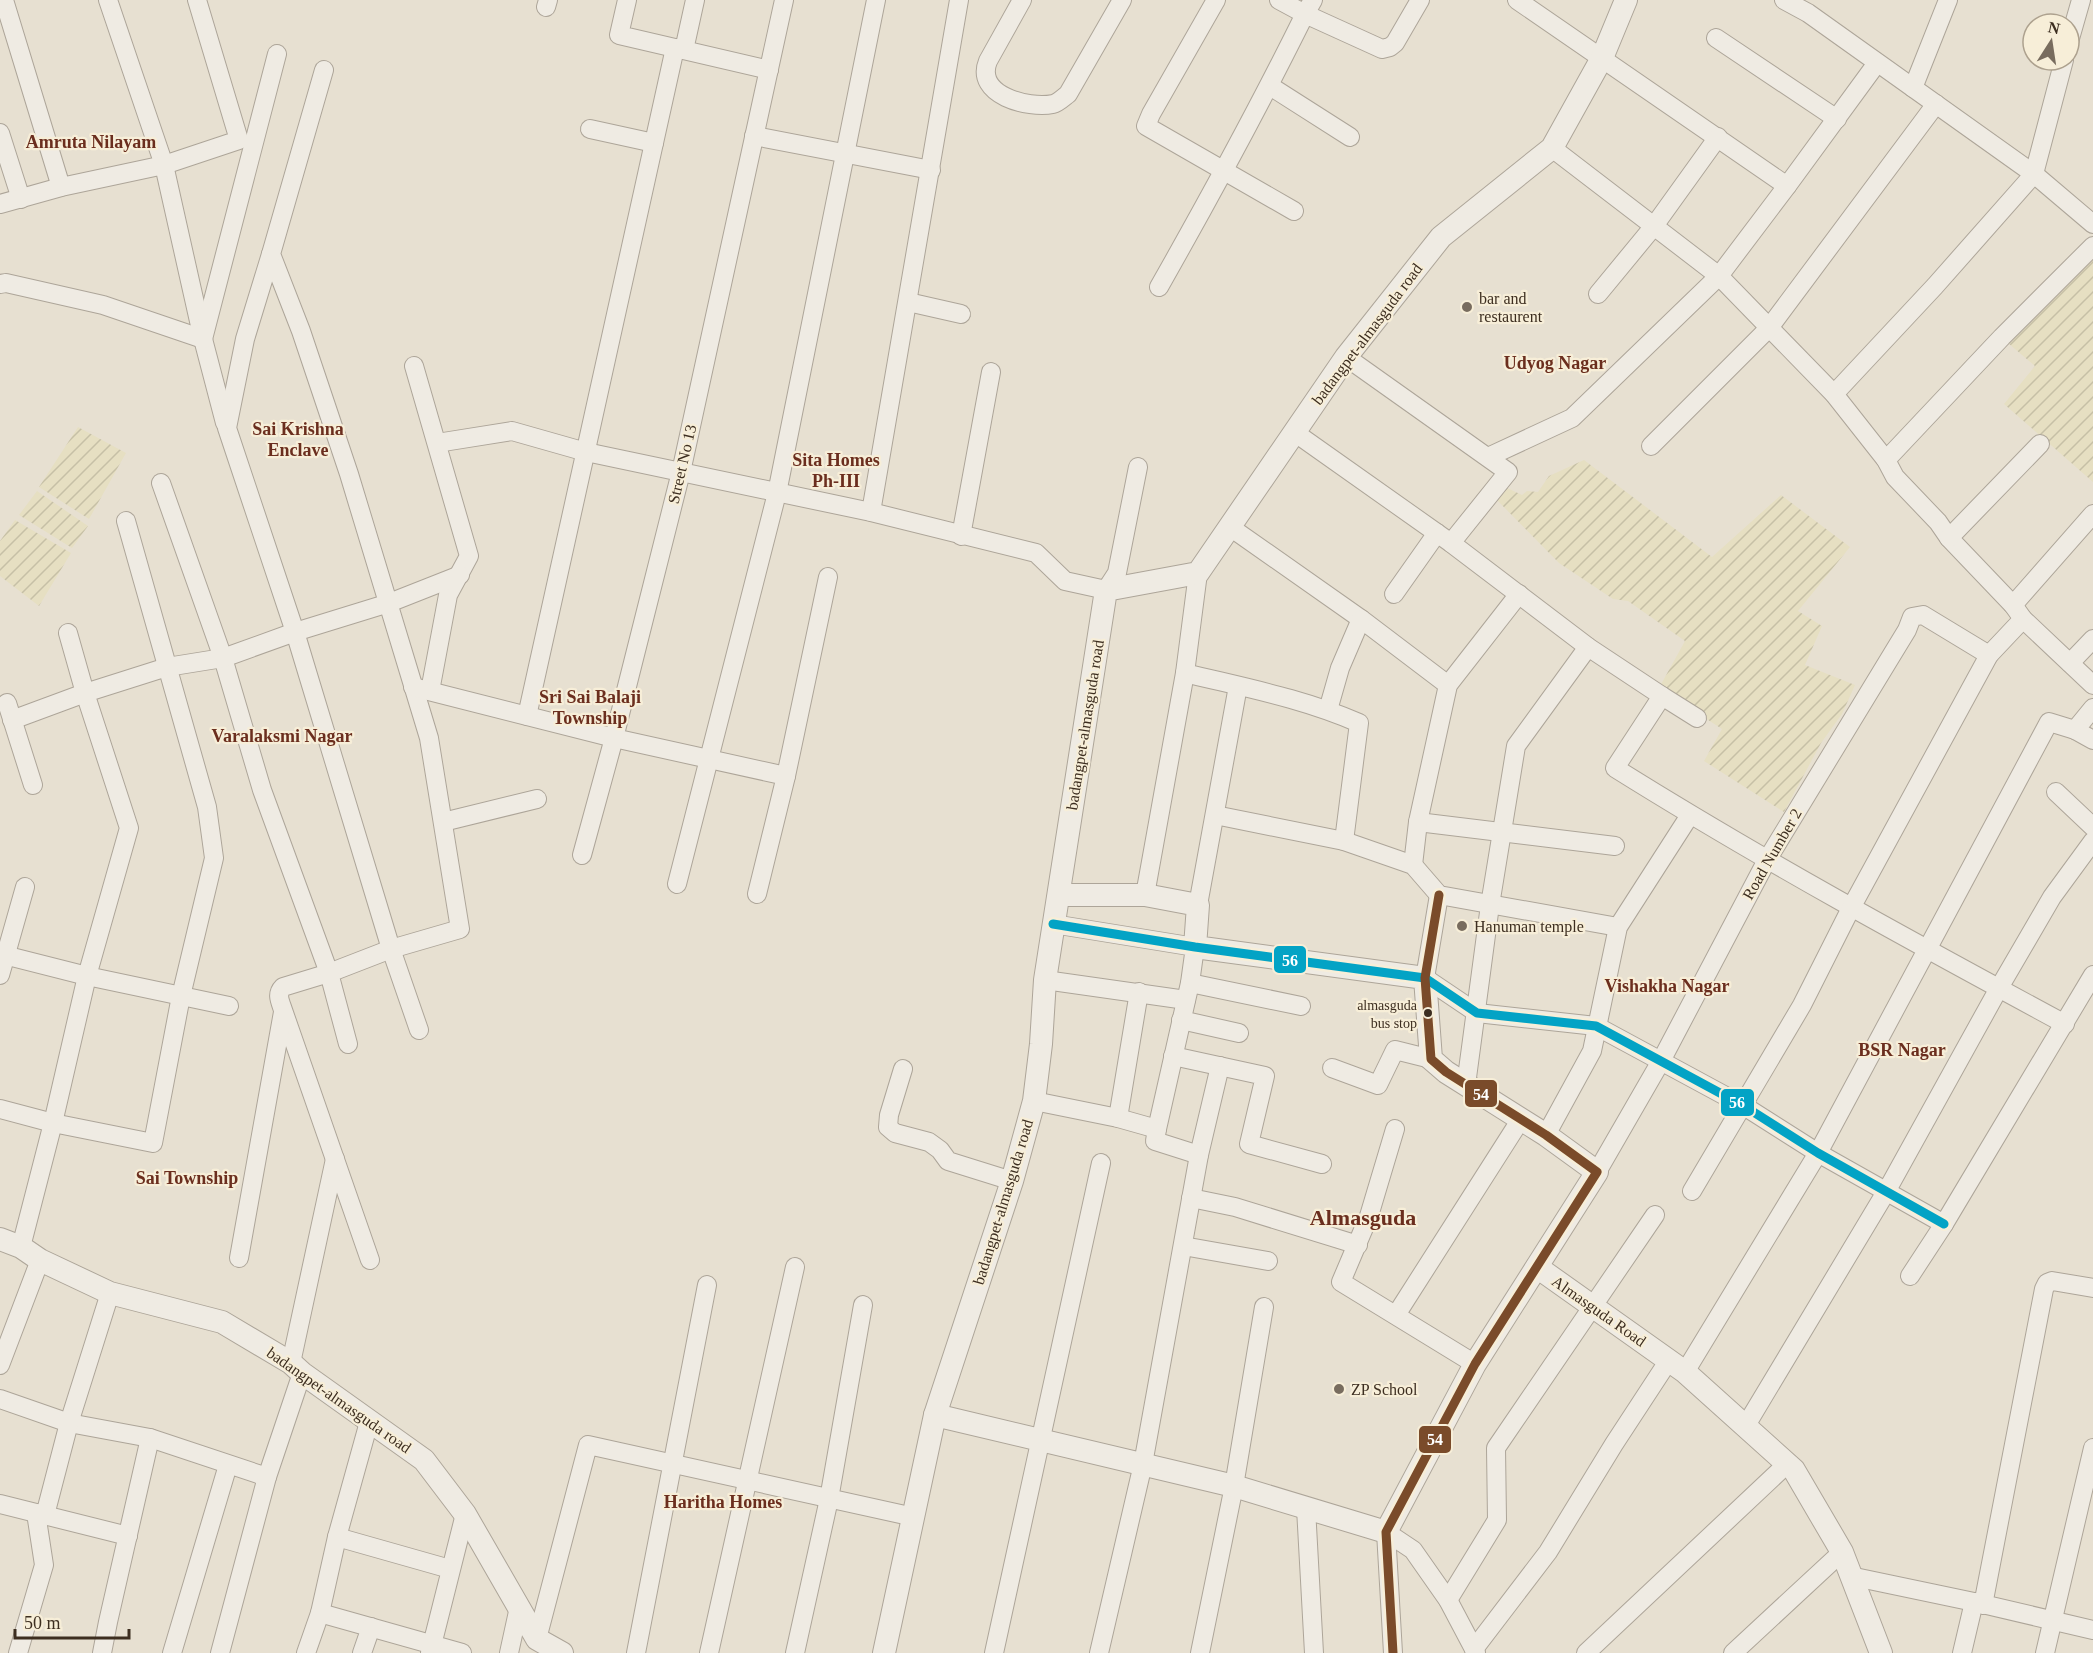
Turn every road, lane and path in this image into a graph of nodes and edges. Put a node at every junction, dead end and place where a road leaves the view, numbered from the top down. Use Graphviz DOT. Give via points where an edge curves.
graph roads {
  1 [pos="4,0"];
  2 [pos="108,0"];
  3 [pos="197,0"];
  4 [pos="627,0"];
  5 [pos="695,0"];
  6 [pos="784,0"];
  7 [pos="876,0"];
  8 [pos="959,0"];
  9 [pos="1022,0"];
  10 [pos="1122,0"];
  11 [pos="1216,0"];
  12 [pos="1279,0"];
  13 [pos="1420,0"];
  14 [pos="1517,0"];
  15 [pos="1626,0"];
  16 [pos="1784,0"];
  17 [pos="1948,0"];
  18 [pos="1309,7"];
  19 [pos="1816,8"];
  20 [pos="1716,38"];
  21 [pos="679,49"];
  22 [pos="277,54"];
  23 [pos="1602,58"];
  24 [pos="1877,63"];
  25 [pos="324,70"];
  26 [pos="769,70"];
  27 [pos="2061,72"];
  28 [pos="1270,86"];
  29 [pos="1913,87"];
  30 [pos="1936,104"];
  31 [pos="1837,120"];
  32 [pos="590,129"];
  33 [pos="0,134"];
  34 [pos="754,136"];
  35 [pos="1350,137"];
  36 [pos="1718,137"];
  37 [pos="654,143"];
  38 [pos="1552,148"];
  39 [pos="845,153"];
  40 [pos="164,165"];
  41 [pos="931,170"];
  42 [pos="1224,172"];
  43 [pos="2034,174"];
  44 [pos="1787,186"];
  45 [pos="61,187"];
  46 [pos="21,199"];
  47 [pos="0,204"];
  48 [pos="1294,211"];
  49 [pos="2093,224"];
  50 [pos="1654,226"];
  51 [pos="2093,246"];
  52 [pos="271,254"];
  53 [pos="1719,276"];
  54 [pos="0,284"];
  55 [pos="1159,287"];
  56 [pos="1598,294"];
  57 [pos="908,302"];
  58 [pos="961,314"];
  59 [pos="1769,328"];
  60 [pos="203,339"];
  61 [pos="1346,357"];
  62 [pos="414,366"];
  63 [pos="991,372"];
  64 [pos="1834,394"];
  65 [pos="227,428"];
  66 [pos="1294,432"];
  67 [pos="437,443"];
  68 [pos="2040,444"];
  69 [pos="1651,446"];
  70 [pos="586,452"];
  71 [pos="1488,457"];
  72 [pos="1886,460"];
  73 [pos="1137,467"];
  74 [pos="681,472"];
  75 [pos="161,483"];
  76 [pos="777,493"];
  77 [pos="871,512"];
  78 [pos="2093,514"];
  79 [pos="126,521"];
  80 [pos="1230,527"];
  81 [pos="961,536"];
  82 [pos="1444,538"];
  83 [pos="1949,538"];
  84 [pos="1198,573"];
  85 [pos="460,575"];
  86 [pos="828,577"];
  87 [pos="1106,590"];
  88 [pos="1394,594"];
  89 [pos="1519,594"];
  90 [pos="389,603"];
  91 [pos="2018,612"];
  92 [pos="1361,619"];
  93 [pos="295,632"];
  94 [pos="68,633"];
  95 [pos="2093,639"];
  96 [pos="1588,647"];
  97 [pos="1989,655"];
  98 [pos="224,658"];
  99 [pos="2070,663"];
  100 [pos="167,667"];
  101 [pos="1185,673"];
  102 [pos="1448,685"];
  103 [pos="2093,685"];
  104 [pos="1238,686"];
  105 [pos="422,689"];
  106 [pos="85,693"];
  107 [pos="1662,696"];
  108 [pos="2093,708"];
  109 [pos="1328,710"];
  110 [pos="527,716"];
  111 [pos="1697,718"];
  112 [pos="2075,730"];
  113 [pos="614,738"];
  114 [pos="2093,740"];
  115 [pos="707,760"];
  116 [pos="786,777"];
  117 [pos="33,785"];
  118 [pos="2056,792"];
  119 [pos="537,799"];
  120 [pos="1215,815"];
  121 [pos="1690,815"];
  122 [pos="443,822"];
  123 [pos="1418,822"];
  124 [pos="2093,827"];
  125 [pos="1500,833"];
  126 [pos="1344,841"];
  127 [pos="2093,841"];
  128 [pos="1615,846"];
  129 [pos="582,855"];
  130 [pos="1767,860"];
  131 [pos="1413,865"];
  132 [pos="677,884"];
  133 [pos="25,887"];
  134 [pos="757,894"];
  135 [pos="1059,895"];
  136 [pos="1145,895"];
  137 [pos="1439,895"];
  138 [pos="1198,904"];
  139 [pos="1490,905"];
  140 [pos="1851,908"];
  141 [pos="1053,924"];
  142 [pos="1618,927"];
  143 [pos="1195,947"];
  144 [pos="391,949"];
  145 [pos="1928,950"];
  146 [pos="3,955"];
  147 [pos="328,973"];
  148 [pos="0,975"];
  149 [pos="2093,975"];
  150 [pos="87,976"];
  151 [pos="1425,978"];
  152 [pos="1045,980"];
  153 [pos="1999,988"];
  154 [pos="1138,992"];
  155 [pos="1188,992"];
  156 [pos="181,996"];
  157 [pos="229,1006"];
  158 [pos="1301,1006"];
  159 [pos="283,1010"];
  160 [pos="1477,1013"];
  161 [pos="1181,1020"];
  162 [pos="2065,1024"];
  163 [pos="1596,1026"];
  164 [pos="419,1030"];
  165 [pos="1239,1033"];
  166 [pos="348,1044"];
  167 [pos="1173,1056"];
  168 [pos="1431,1059"];
  169 [pos="1661,1061"];
  170 [pos="1220,1066"];
  171 [pos="1332,1068"];
  172 [pos="903,1069"];
  173 [pos="1467,1085"];
  174 [pos="1034,1101"];
  175 [pos="1744,1106"];
  176 [pos="0,1110"];
  177 [pos="1118,1118"];
  178 [pos="1521,1119"];
  179 [pos="53,1123"];
  180 [pos="1157,1129"];
  181 [pos="1395,1129"];
  182 [pos="1546,1135"];
  183 [pos="1818,1153"];
  184 [pos="1199,1155"];
  185 [pos="335,1158"];
  186 [pos="1101,1163"];
  187 [pos="1322,1164"];
  188 [pos="1597,1172"];
  189 [pos="1012,1181"];
  190 [pos="1692,1191"];
  191 [pos="1886,1192"];
  192 [pos="1191,1198"];
  193 [pos="1655,1215"];
  194 [pos="1944,1224"];
  195 [pos="0,1239"];
  196 [pos="1358,1245"];
  197 [pos="1183,1246"];
  198 [pos="21,1247"];
  199 [pos="239,1258"];
  200 [pos="40,1260"];
  201 [pos="370,1260"];
  202 [pos="1268,1261"];
  203 [pos="1537,1267"];
  204 [pos="795,1268"];
  205 [pos="1910,1276"];
  206 [pos="706,1286"];
  207 [pos="2093,1288"];
  208 [pos="110,1293"];
  209 [pos="863,1305"];
  210 [pos="1264,1307"];
  211 [pos="1594,1307"];
  212 [pos="1396,1315"];
  213 [pos="1475,1364"];
  214 [pos="0,1365"];
  215 [pos="1677,1366"];
  216 [pos="297,1368"];
  217 [pos="0,1399"];
  218 [pos="935,1415"];
  219 [pos="369,1422"];
  220 [pos="69,1423"];
  221 [pos="1745,1427"];
  222 [pos="150,1438"];
  223 [pos="1041,1441"];
  224 [pos="2093,1448"];
  225 [pos="673,1462"];
  226 [pos="1143,1464"];
  227 [pos="1787,1464"];
  228 [pos="228,1465"];
  229 [pos="267,1477"];
  230 [pos="748,1480"];
  231 [pos="1234,1486"];
  232 [pos="829,1498"];
  233 [pos="0,1504"];
  234 [pos="1306,1508"];
  235 [pos="41,1514"];
  236 [pos="465,1514"];
  237 [pos="914,1516"];
  238 [pos="1386,1532"];
  239 [pos="128,1536"];
  240 [pos="337,1537"];
  241 [pos="1842,1552"];
  242 [pos="450,1569"];
  243 [pos="1850,1576"];
  244 [pos="1448,1600"];
  245 [pos="1978,1603"];
  246 [pos="519,1607"];
  247 [pos="320,1613"];
  248 [pos="2053,1622"];
  249 [pos="371,1627"];
  250 [pos="2093,1630"];
  251 [pos="537,1639"];
  252 [pos="431,1649"];
  253 [pos="1875,1650"];
  254 [pos="1475,1651"];
  255 [pos="18,1653"];
  256 [pos="102,1653"];
  257 [pos="172,1653"];
  258 [pos="220,1653"];
  259 [pos="306,1653"];
  260 [pos="363,1653"];
  261 [pos="462,1653"];
  262 [pos="509,1653"];
  263 [pos="562,1653"];
  264 [pos="636,1653"];
  265 [pos="709,1653"];
  266 [pos="795,1653"];
  267 [pos="886,1653"];
  268 [pos="994,1653"];
  269 [pos="1100,1653"];
  270 [pos="1200,1653"];
  271 [pos="1314,1653"];
  272 [pos="1393,1653"];
  273 [pos="1586,1653"];
  274 [pos="1733,1653"];
  275 [pos="1962,1653"];
  276 [pos="2045,1653"];
  1 -- 45 [label="street"];
  2 -- 40 [label="street"];
  3 -- 40 [label="street" via="239,140"];
  4 -- 21 [label="street" via="619,35"];
  5 -- 21 [label="street"];
  6 -- 26 [label="street, Street No 13"];
  7 -- 39 [label="street"];
  8 -- 41 [label="street"];
  9 -- 10 [label="street" via="984,70 986,79 1007,99 1054,104 1068,94"];
  11 -- 42 [label="street" via="1146,126"];
  12 -- 18 [label="street"];
  13 -- 18 [label="street" via="1395,43 1382,49"];
  14 -- 23 [label="street"];
  15 -- 23 [label="street, badangpet-almasguda road"];
  16 -- 19 [label="street"];
  17 -- 29 [label="street"];
  18 -- 28 [label="street"];
  19 -- 24 [label="street"];
  20 -- 31 [label="street"];
  21 -- 26 [label="street"];
  21 -- 37 [label="street"];
  22 -- 60 [label="street"];
  23 -- 36 [label="street"];
  23 -- 38 [label="street, badangpet-almasguda road"];
  24 -- 29 [label="street"];
  24 -- 31 [label="street"];
  25 -- 52 [label="street"];
  26 -- 34 [label="street, Street No 13"];
  27 -- 43 [label="street"];
  28 -- 35 [label="street"];
  28 -- 42 [label="street"];
  29 -- 30 [label="street"];
  30 -- 43 [label="street"];
  30 -- 59 [label="street"];
  31 -- 44 [label="street"];
  32 -- 37 [label="street"];
  33 -- 46 [label="street"];
  34 -- 39 [label="street"];
  34 -- 74 [label="street, Street No 13"];
  36 -- 44 [label="street"];
  36 -- 50 [label="street"];
  37 -- 70 [label="street"];
  38 -- 50 [label="street"];
  38 -- 61 [label="street, badangpet-almasguda road" via="1441,237"];
  39 -- 41 [label="street"];
  39 -- 76 [label="street"];
  40 -- 45 [label="street"];
  40 -- 60 [label="street"];
  41 -- 57 [label="street"];
  42 -- 48 [label="street"];
  42 -- 55 [label="street"];
  43 -- 49 [label="street"];
  43 -- 64 [label="street"];
  44 -- 53 [label="street"];
  45 -- 46 [label="street"];
  46 -- 47 [label="street"];
  50 -- 53 [label="street"];
  50 -- 56 [label="street"];
  51 -- 72 [label="street"];
  52 -- 65 [label="street" via="246,339"];
  52 -- 90 [label="street" via="301,331"];
  53 -- 59 [label="street"];
  53 -- 71 [label="street" via="1572,418"];
  54 -- 60 [label="street" via="103,305"];
  57 -- 58 [label="street"];
  57 -- 77 [label="street"];
  59 -- 64 [label="street"];
  59 -- 69 [label="street"];
  60 -- 65 [label="street"];
  61 -- 66 [label="street, badangpet-almasguda road"];
  61 -- 71 [label="street"];
  62 -- 67 [label="street"];
  63 -- 81 [label="street"];
  64 -- 72 [label="street"];
  65 -- 93 [label="street"];
  66 -- 80 [label="street, badangpet-almasguda road"];
  66 -- 82 [label="street"];
  67 -- 70 [label="street" via="512,431"];
  67 -- 85 [label="street" via="469,556"];
  68 -- 83 [label="street"];
  70 -- 74 [label="street"];
  70 -- 110 [label="street"];
  71 -- 82 [label="street" via="1508,472"];
  72 -- 83 [label="street" via="1895,477"];
  73 -- 87 [label="street" via="1117,573"];
  74 -- 76 [label="street"];
  74 -- 113 [label="street, Street No 13"];
  75 -- 98 [label="street"];
  76 -- 77 [label="street"];
  76 -- 115 [label="street"];
  77 -- 81 [label="street"];
  78 -- 91 [label="street"];
  79 -- 100 [label="street"];
  80 -- 84 [label="street, badangpet-almasguda road"];
  80 -- 92 [label="street"];
  81 -- 87 [label="street" via="1036,553 1065,581"];
  82 -- 88 [label="street"];
  82 -- 89 [label="street"];
  83 -- 91 [label="street"];
  84 -- 87 [label="street"];
  84 -- 101 [label="street"];
  85 -- 90 [label="street"];
  85 -- 105 [label="street" via="448,596"];
  86 -- 116 [label="street"];
  87 -- 135 [label="street, badangpet-almasguda road"];
  89 -- 96 [label="street"];
  89 -- 102 [label="street"];
  90 -- 93 [label="street"];
  90 -- 105 [label="street"];
  91 -- 97 [label="street"];
  91 -- 99 [label="street"];
  92 -- 102 [label="street"];
  92 -- 109 [label="street" via="1340,668"];
  93 -- 98 [label="street"];
  93 -- 144 [label="street"];
  94 -- 106 [label="street"];
  95 -- 99 [label="street"];
  96 -- 107 [label="street"];
  96 -- 125 [label="street" via="1516,746"];
  97 -- 130 [label="street, Road Number 2" via="1923,615 1912,618"];
  97 -- 140 [label="street"];
  98 -- 100 [label="street"];
  98 -- 147 [label="street" via="262,790"];
  99 -- 103 [label="street"];
  100 -- 106 [label="street"];
  100 -- 156 [label="street" via="207,807 214,858"];
  101 -- 104 [label="street"];
  101 -- 136 [label="street"];
  102 -- 123 [label="street"];
  104 -- 109 [label="street"];
  104 -- 120 [label="street"];
  105 -- 110 [label="street"];
  105 -- 122 [label="street"];
  106 -- 117 [label="street" via="10,712"];
  106 -- 150 [label="street" via="129,828"];
  107 -- 111 [label="street"];
  107 -- 121 [label="street" via="1615,768"];
  108 -- 112 [label="street"];
  109 -- 126 [label="street" via="1359,723"];
  110 -- 113 [label="street"];
  112 -- 114 [label="street"];
  112 -- 145 [label="street" via="2049,722"];
  113 -- 115 [label="street"];
  113 -- 129 [label="street, Street No 13"];
  115 -- 116 [label="street"];
  115 -- 132 [label="street"];
  116 -- 134 [label="street"];
  118 -- 124 [label="street"];
  119 -- 122 [label="street"];
  120 -- 126 [label="street"];
  120 -- 138 [label="street"];
  121 -- 130 [label="street"];
  121 -- 142 [label="street"];
  122 -- 144 [label="street" via="460,929"];
  123 -- 125 [label="street"];
  123 -- 131 [label="street"];
  125 -- 128 [label="street"];
  125 -- 139 [label="street"];
  126 -- 131 [label="street"];
  127 -- 153 [label="street" via="2052,897"];
  130 -- 140 [label="street"];
  130 -- 169 [label="street, Road Number 2"];
  131 -- 137 [label="street"];
  133 -- 146 [label="street"];
  135 -- 136 [label="street"];
  135 -- 141 [label="street, badangpet-almasguda road"];
  136 -- 138 [label="street"];
  137 -- 139 [label="street"];
  137 -- 151 [label="street"];
  138 -- 143 [label="street"];
  139 -- 142 [label="street"];
  139 -- 160 [label="street"];
  140 -- 145 [label="street"];
  140 -- 175 [label="street" via="1802,1005"];
  141 -- 143 [label="street"];
  141 -- 152 [label="street, badangpet-almasguda road"];
  142 -- 163 [label="street"];
  143 -- 151 [label="street"];
  143 -- 155 [label="street"];
  144 -- 147 [label="street"];
  144 -- 164 [label="street"];
  145 -- 153 [label="street"];
  145 -- 183 [label="street"];
  146 -- 148 [label="street"];
  146 -- 150 [label="street"];
  147 -- 159 [label="street" via="284,987 279,995"];
  147 -- 166 [label="street"];
  149 -- 162 [label="street"];
  150 -- 156 [label="street"];
  150 -- 179 [label="street"];
  151 -- 160 [label="street"];
  151 -- 168 [label="street"];
  152 -- 154 [label="street"];
  152 -- 174 [label="street, badangpet-almasguda road"];
  153 -- 162 [label="street"];
  153 -- 191 [label="street"];
  154 -- 155 [label="street"];
  154 -- 177 [label="street"];
  155 -- 158 [label="street"];
  155 -- 161 [label="street"];
  156 -- 157 [label="street"];
  156 -- 179 [label="street" via="153,1143"];
  159 -- 185 [label="street"];
  159 -- 199 [label="street"];
  160 -- 163 [label="street"];
  160 -- 173 [label="street"];
  161 -- 165 [label="street"];
  161 -- 167 [label="street"];
  162 -- 194 [label="street"];
  163 -- 169 [label="street"];
  163 -- 182 [label="street" via="1592,1051"];
  167 -- 170 [label="street"];
  167 -- 180 [label="street"];
  168 -- 171 [label="street" via="1395,1050 1378,1084"];
  168 -- 173 [label="street"];
  169 -- 175 [label="street"];
  169 -- 188 [label="street, Road Number 2"];
  170 -- 184 [label="street"];
  170 -- 187 [label="street" via="1265,1076 1249,1144"];
  172 -- 189 [label="street" via="888,1127 895,1133 929,1142 948,1161"];
  173 -- 178 [label="street"];
  174 -- 177 [label="street"];
  174 -- 189 [label="street, badangpet-almasguda road"];
  175 -- 183 [label="street"];
  175 -- 190 [label="street"];
  176 -- 179 [label="street"];
  177 -- 180 [label="street"];
  178 -- 182 [label="street"];
  178 -- 212 [label="street"];
  179 -- 198 [label="street"];
  180 -- 184 [label="street" via="1155,1141"];
  181 -- 196 [label="street"];
  182 -- 188 [label="street"];
  183 -- 191 [label="street"];
  183 -- 215 [label="street"];
  184 -- 192 [label="street"];
  185 -- 201 [label="street"];
  185 -- 216 [label="street"];
  186 -- 223 [label="street"];
  188 -- 203 [label="street, Almasguda Road"];
  189 -- 218 [label="street, badangpet-almasguda road"];
  191 -- 194 [label="street"];
  191 -- 221 [label="street"];
  192 -- 196 [label="street" via="1235,1207"];
  192 -- 197 [label="street"];
  193 -- 211 [label="street"];
  194 -- 205 [label="street"];
  195 -- 198 [label="street, badangpet-almasguda road"];
  196 -- 212 [label="street" via="1341,1282"];
  197 -- 202 [label="street"];
  197 -- 226 [label="street"];
  198 -- 200 [label="street, badangpet-almasguda road"];
  200 -- 208 [label="street, badangpet-almasguda road"];
  200 -- 214 [label="street"];
  203 -- 211 [label="street, Almasguda Road"];
  203 -- 213 [label="street"];
  204 -- 230 [label="street"];
  206 -- 225 [label="street"];
  207 -- 245 [label="street" via="2052,1281 2044,1289"];
  208 -- 216 [label="street, badangpet-almasguda road" via="222,1322"];
  208 -- 220 [label="street"];
  209 -- 232 [label="street"];
  210 -- 231 [label="street"];
  211 -- 215 [label="street, Almasguda Road"];
  211 -- 244 [label="street" via="1496,1448 1497,1520"];
  212 -- 213 [label="street"];
  213 -- 238 [label="street"];
  215 -- 221 [label="street, Almasguda Road"];
  215 -- 254 [label="street" via="1614,1444 1548,1552"];
  216 -- 219 [label="street, badangpet-almasguda road"];
  216 -- 229 [label="street"];
  217 -- 220 [label="street"];
  218 -- 223 [label="street"];
  218 -- 237 [label="street, badangpet-almasguda road"];
  219 -- 236 [label="street, badangpet-almasguda road" via="424,1460"];
  219 -- 240 [label="street"];
  220 -- 222 [label="street"];
  220 -- 235 [label="street"];
  221 -- 227 [label="street, Almasguda Road"];
  222 -- 228 [label="street"];
  222 -- 239 [label="street"];
  223 -- 226 [label="street"];
  223 -- 268 [label="street"];
  224 -- 248 [label="street"];
  225 -- 230 [label="street"];
  225 -- 251 [label="street" via="588,1445"];
  225 -- 264 [label="street"];
  226 -- 231 [label="street"];
  226 -- 269 [label="street"];
  227 -- 241 [label="street, Almasguda Road"];
  227 -- 273 [label="street"];
  228 -- 229 [label="street"];
  228 -- 257 [label="street"];
  229 -- 258 [label="street"];
  230 -- 232 [label="street"];
  230 -- 265 [label="street"];
  231 -- 234 [label="street"];
  231 -- 270 [label="street"];
  232 -- 237 [label="street"];
  232 -- 266 [label="street"];
  233 -- 235 [label="street"];
  234 -- 238 [label="street"];
  234 -- 271 [label="street"];
  235 -- 239 [label="street"];
  235 -- 255 [label="street" via="44,1565"];
  236 -- 242 [label="street"];
  236 -- 246 [label="street, badangpet-almasguda road"];
  237 -- 267 [label="street, badangpet-almasguda road"];
  238 -- 244 [label="street" via="1413,1550"];
  238 -- 272 [label="street"];
  239 -- 256 [label="street"];
  240 -- 242 [label="street"];
  240 -- 247 [label="street"];
  241 -- 243 [label="street, Almasguda Road"];
  241 -- 274 [label="street"];
  242 -- 252 [label="street"];
  243 -- 245 [label="street"];
  243 -- 253 [label="street, Almasguda Road"];
  244 -- 254 [label="street"];
  245 -- 248 [label="street"];
  245 -- 275 [label="street"];
  246 -- 251 [label="street, badangpet-almasguda road"];
  246 -- 262 [label="street"];
  247 -- 249 [label="street"];
  247 -- 259 [label="street"];
  248 -- 250 [label="street"];
  248 -- 276 [label="street"];
  249 -- 252 [label="street"];
  249 -- 260 [label="street"];
  251 -- 263 [label="street"];
  252 -- 261 [label="street"];
}
